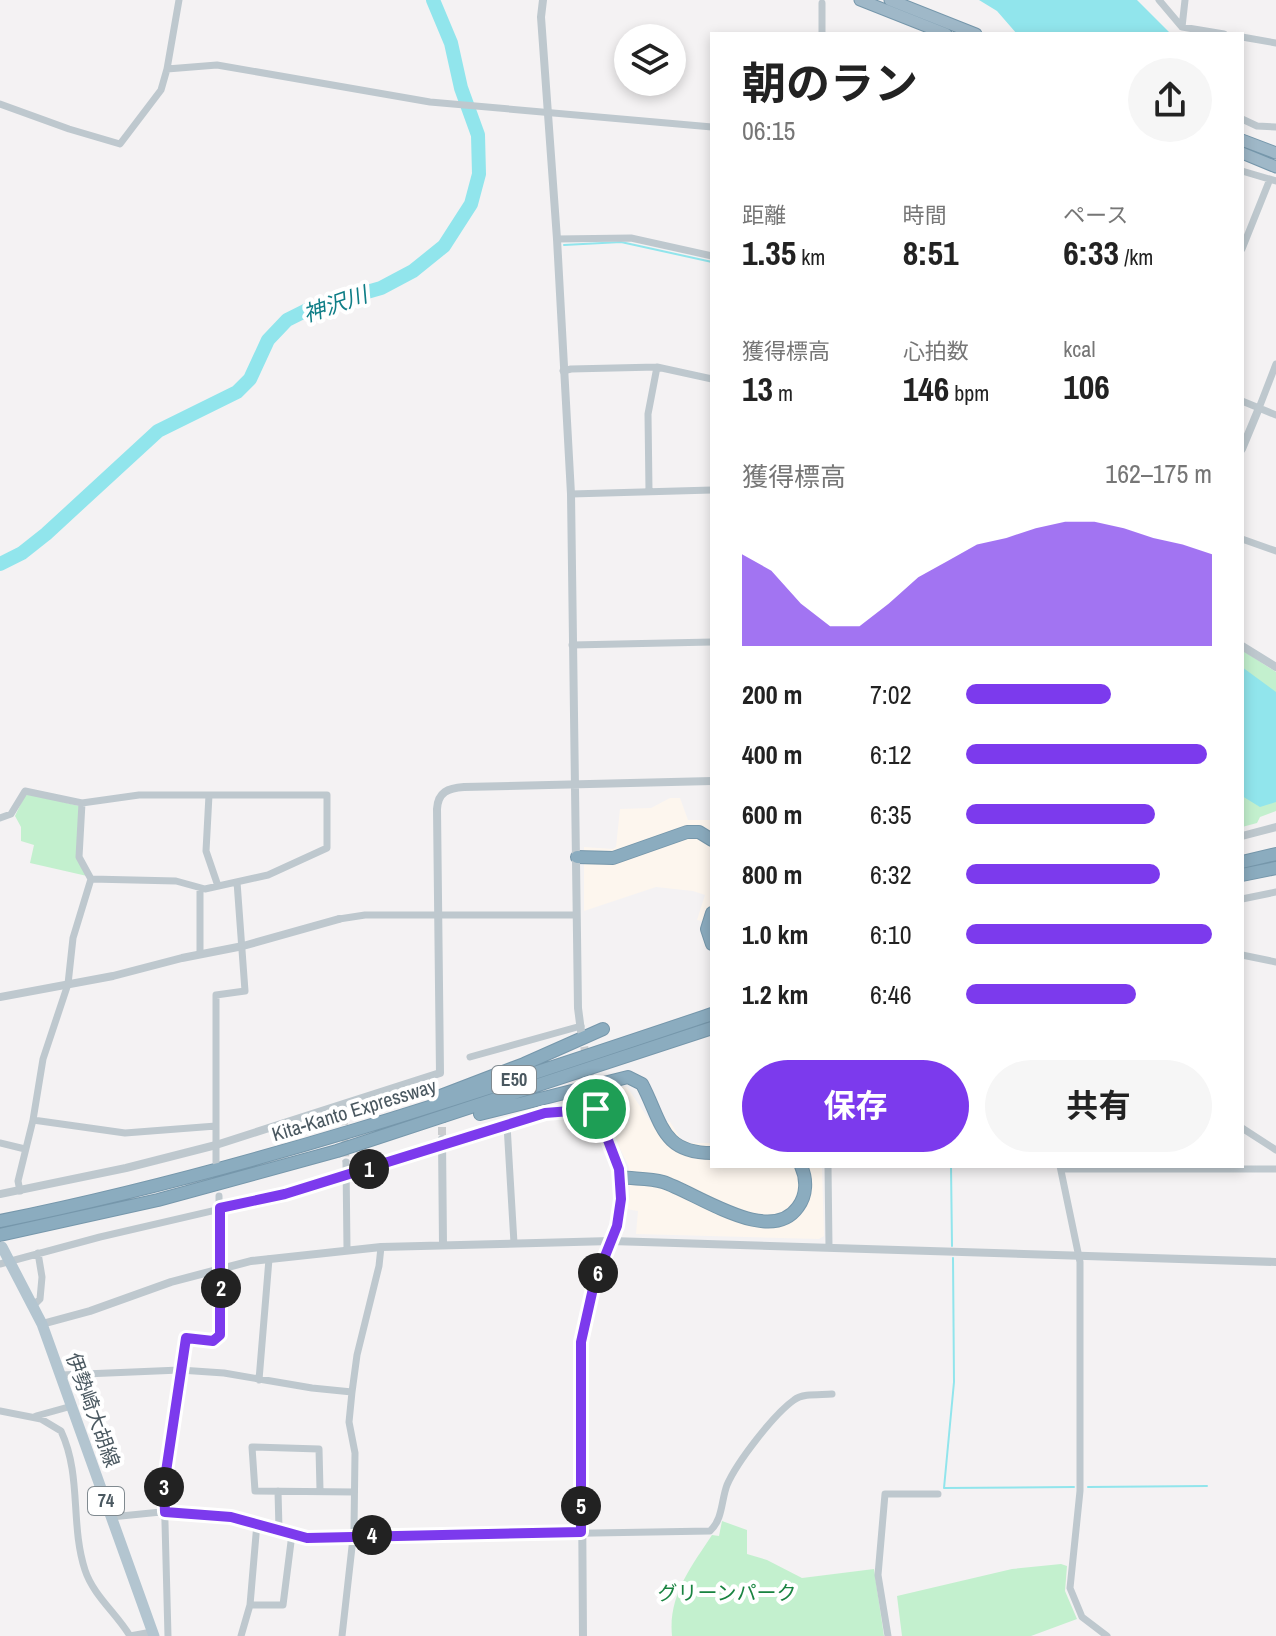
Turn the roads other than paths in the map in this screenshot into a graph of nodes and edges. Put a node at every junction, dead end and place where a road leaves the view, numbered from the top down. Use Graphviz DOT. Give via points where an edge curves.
graph roads {
  1 [pos="179,0"];
  2 [pos="543,0"];
  3 [pos="860,0"];
  4 [pos="890,0"];
  5 [pos="1159,0"];
  6 [pos="1185,0"];
  7 [pos="822,3"];
  8 [pos="1182,27"];
  9 [pos="822,32"];
  10 [pos="941,32"];
  11 [pos="971,32"];
  12 [pos="1204,32"];
  13 [pos="1244,37"];
  14 [pos="1276,43"];
  15 [pos="167,69"];
  16 [pos="0,104"];
  17 [pos="548,111"];
  18 [pos="1244,120"];
  19 [pos="710,127"];
  20 [pos="1276,127"];
  21 [pos="1244,141"];
  22 [pos="1276,153"];
  23 [pos="1244,154"];
  24 [pos="1276,167"];
  25 [pos="1244,172"];
  26 [pos="1273,180"];
  27 [pos="557,239"];
  28 [pos="1244,245"];
  29 [pos="710,256"];
  30 [pos="1276,364"];
  31 [pos="657,367"];
  32 [pos="563,371"];
  33 [pos="710,379"];
  34 [pos="1244,402"];
  35 [pos="1259,408"];
  36 [pos="1276,415"];
  37 [pos="1244,444"];
  38 [pos="710,490"];
  39 [pos="649,491"];
  40 [pos="571,494"];
  41 [pos="1244,540"];
  42 [pos="1276,551"];
  43 [pos="710,642"];
  44 [pos="572,645"];
  45 [pos="1244,647"];
  46 [pos="1276,667"];
  47 [pos="710,781"];
  48 [pos="574,786"];
  49 [pos="209,795"];
  50 [pos="82,803"];
  51 [pos="0,818"];
  52 [pos="1276,827"];
  53 [pos="710,832"];
  54 [pos="1244,835"];
  55 [pos="710,839"];
  56 [pos="1276,854"];
  57 [pos="577,857"];
  58 [pos="1244,862"];
  59 [pos="1276,868"];
  60 [pos="1244,875"];
  61 [pos="91,879"];
  62 [pos="237,882"];
  63 [pos="218,886"];
  64 [pos="200,888"];
  65 [pos="1276,892"];
  66 [pos="1244,899"];
  67 [pos="710,904"];
  68 [pos="439,915"];
  69 [pos="576,915"];
  70 [pos="339,919"];
  71 [pos="701,929"];
  72 [pos="243,946"];
  73 [pos="200,954"];
  74 [pos="1244,955"];
  75 [pos="1276,962"];
  76 [pos="68,984"];
  77 [pos="0,997"];
  78 [pos="710,1015"];
  79 [pos="581,1028"];
  80 [pos="603,1029"];
  81 [pos="710,1029"];
  82 [pos="470,1057"];
  83 [pos="440,1073"];
  84 [pos="441,1086"];
  85 [pos="593,1097"];
  86 [pos="344,1105"];
  87 [pos="596,1109"];
  88 [pos="666,1115"];
  89 [pos="344,1118"];
  90 [pos="33,1120"];
  91 [pos="507,1125"];
  92 [pos="216,1126"];
  93 [pos="1244,1129"];
  94 [pos="403,1131"];
  95 [pos="0,1143"];
  96 [pos="316,1143"];
  97 [pos="442,1143"];
  98 [pos="216,1145"];
  99 [pos="25,1149"];
  100 [pos="710,1150"];
  101 [pos="710,1150"];
  102 [pos="1276,1150"];
  103 [pos="216,1162"];
  104 [pos="346,1162"];
  105 [pos="799,1168"];
  106 [pos="828,1168"];
  107 [pos="1060,1168"];
  108 [pos="1276,1169"];
  109 [pos="345,1176"];
  110 [pos="620,1177"];
  111 [pos="20,1191"];
  112 [pos="0,1194"];
  113 [pos="219,1196"];
  114 [pos="220,1208"];
  115 [pos="0,1221"];
  116 [pos="1,1241"];
  117 [pos="611,1241"];
  118 [pos="514,1243"];
  119 [pos="443,1245"];
  120 [pos="381,1247"];
  121 [pos="829,1247"];
  122 [pos="347,1249"];
  123 [pos="38,1253"];
  124 [pos="1079,1256"];
  125 [pos="269,1259"];
  126 [pos="5,1262"];
  127 [pos="1276,1262"];
  128 [pos="220,1269"];
  129 [pos="34,1305"];
  130 [pos="42,1324"];
  131 [pos="180,1370"];
  132 [pos="61,1375"];
  133 [pos="259,1380"];
  134 [pos="352,1392"];
  135 [pos="832,1394"];
  136 [pos="72,1406"];
  137 [pos="0,1411"];
  138 [pos="30,1417"];
  139 [pos="320,1490"];
  140 [pos="278,1491"];
  141 [pos="354,1492"];
  142 [pos="938,1494"];
  143 [pos="165,1512"];
  144 [pos="111,1517"];
  145 [pos="257,1523"];
  146 [pos="279,1529"];
  147 [pos="581,1532"];
  148 [pos="292,1534"];
  149 [pos="352,1536"];
  150 [pos="250,1605"];
  151 [pos="153,1634"];
  152 [pos="168,1636"];
  153 [pos="241,1636"];
  154 [pos="342,1636"];
  155 [pos="583,1636"];
  156 [pos="888,1636"];
  157 [pos="1107,1636"];
  1 -- 15 [label="street"];
  2 -- 17 [label="street"];
  3 -- 10 [label="highway"];
  4 -- 11 [label="highway"];
  5 -- 8 [label="street"];
  6 -- 8 [label="street"];
  7 -- 9 [label="street"];
  8 -- 12 [label="street"];
  13 -- 14 [label="street"];
  15 -- 16 [label="street" via="153,102 120,144"];
  15 -- 17 [label="street" via="217,65 453,105"];
  17 -- 19 [label="street"];
  17 -- 27 [label="street"];
  18 -- 20 [label="street"];
  21 -- 22 [label="highway"];
  23 -- 24 [label="highway"];
  25 -- 26 [label="street"];
  26 -- 28 [label="street"];
  27 -- 29 [label="street" via="631,238"];
  27 -- 32 [label="street"];
  30 -- 35 [label="street"];
  31 -- 32 [label="street"];
  31 -- 33 [label="street"];
  31 -- 39 [label="street" via="648,414"];
  32 -- 40 [label="street"];
  34 -- 35 [label="street"];
  35 -- 36 [label="street"];
  35 -- 37 [label="street"];
  38 -- 39 [label="street"];
  39 -- 40 [label="street"];
  40 -- 44 [label="street"];
  41 -- 42 [label="street"];
  43 -- 44 [label="street"];
  44 -- 48 [label="street"];
  45 -- 46 [label="street"];
  47 -- 48 [label="street"];
  48 -- 57 [label="street"];
  48 -- 68 [label="street" via="454,788 443,793 437,809"];
  49 -- 50 [label="street" via="139,795"];
  49 -- 62 [label="street" via="327,795 327,848 268,875"];
  49 -- 63 [label="street" via="206,851"];
  50 -- 51 [label="street" via="25,791 11,814"];
  50 -- 61 [label="street" via="79,857"];
  52 -- 54 [label="street"];
  53 -- 57 [label="highway" via="684,827 613,852"];
  55 -- 57 [label="highway" via="687,832 613,858"];
  56 -- 58 [label="highway"];
  57 -- 69 [label="street"];
  59 -- 60 [label="highway"];
  61 -- 64 [label="street" via="176,881"];
  61 -- 76 [label="street" via="73,938"];
  62 -- 63 [label="street"];
  62 -- 72 [label="street"];
  63 -- 64 [label="street"];
  64 -- 73 [label="street"];
  65 -- 66 [label="street"];
  67 -- 71 [label="highway"];
  68 -- 69 [label="street"];
  68 -- 70 [label="street"];
  68 -- 83 [label="street"];
  69 -- 79 [label="street"];
  70 -- 72 [label="street"];
  72 -- 73 [label="street"];
  72 -- 92 [label="street" via="245,991 216,995"];
  73 -- 76 [label="street"];
  74 -- 75 [label="street"];
  76 -- 77 [label="street"];
  76 -- 90 [label="street" via="43,1059"];
  78 -- 96 [label="highway, Kita-Kanto Expressway / E50"];
  79 -- 82 [label="street"];
  80 -- 96 [label="highway"];
  81 -- 94 [label="highway, Kita-Kanto Expressway / E50"];
  83 -- 84 [label="street"];
  83 -- 86 [label="street"];
  85 -- 87 [label="street"];
  86 -- 89 [label="street"];
  86 -- 98 [label="street"];
  87 -- 91 [label="street" via="545,1113"];
  87 -- 110 [label="street"];
  88 -- 101 [label="highway" via="678,1141"];
  90 -- 92 [label="street" via="125,1133"];
  90 -- 99 [label="street"];
  91 -- 97 [label="street"];
  91 -- 118 [label="street"];
  92 -- 98 [label="street"];
  93 -- 102 [label="street"];
  94 -- 100 [label="highway" via="628,1077 642,1084 676,1146 689,1152"];
  94 -- 116 [label="highway, Kita-Kanto Expressway / E50"];
  95 -- 99 [label="street"];
  96 -- 115 [label="highway, Kita-Kanto Expressway / E50" via="155,1187"];
  97 -- 109 [label="street"];
  97 -- 119 [label="street"];
  98 -- 103 [label="street"];
  98 -- 111 [label="street"];
  99 -- 111 [label="street"];
  104 -- 109 [label="street"];
  105 -- 110 [label="highway" via="806,1187 802,1202 773,1223 753,1220 660,1181"];
  106 -- 121 [label="street"];
  107 -- 108 [label="street"];
  107 -- 124 [label="street"];
  109 -- 114 [label="street"];
  109 -- 122 [label="street"];
  110 -- 117 [label="street" via="621,1210"];
  111 -- 112 [label="street"];
  113 -- 114 [label="street"];
  114 -- 123 [label="street"];
  114 -- 128 [label="street"];
  116 -- 126 [label="main road, 伊勢崎大胡線 / 74"];
  117 -- 118 [label="street"];
  117 -- 121 [label="street"];
  117 -- 147 [label="street" via="594,1284 581,1342"];
  118 -- 119 [label="street"];
  119 -- 120 [label="street"];
  120 -- 122 [label="street"];
  120 -- 134 [label="street"];
  121 -- 124 [label="street"];
  122 -- 125 [label="street"];
  123 -- 126 [label="street"];
  123 -- 129 [label="street" via="41,1288"];
  124 -- 127 [label="street"];
  124 -- 157 [label="street" via="1080,1491 1070,1588 1082,1617"];
  125 -- 128 [label="street"];
  125 -- 133 [label="street"];
  126 -- 129 [label="main road, 伊勢崎大胡線 / 74"];
  128 -- 130 [label="street"];
  128 -- 131 [label="street" via="219,1337 188,1337"];
  129 -- 130 [label="main road, 伊勢崎大胡線 / 74"];
  130 -- 132 [label="main road, 伊勢崎大胡線 / 74"];
  131 -- 132 [label="street"];
  131 -- 133 [label="street"];
  131 -- 143 [label="street"];
  132 -- 136 [label="main road, 伊勢崎大胡線 / 74"];
  133 -- 134 [label="street"];
  134 -- 141 [label="street"];
  135 -- 147 [label="street" via="796,1398 770,1425 728,1484 717,1524 710,1531"];
  136 -- 138 [label="street"];
  136 -- 144 [label="main road, 伊勢崎大胡線 / 74"];
  137 -- 138 [label="street"];
  138 -- 151 [label="street" via="57,1427 65,1441 90,1582 130,1636"];
  139 -- 140 [label="street"];
  139 -- 140 [label="street" via="319,1449 252,1447 255,1491"];
  139 -- 141 [label="street"];
  140 -- 146 [label="street"];
  141 -- 149 [label="street"];
  142 -- 156 [label="street" via="885,1494 878,1575"];
  143 -- 144 [label="street"];
  143 -- 145 [label="street"];
  143 -- 152 [label="street"];
  144 -- 151 [label="main road, 伊勢崎大胡線 / 74"];
  145 -- 146 [label="street"];
  145 -- 150 [label="street"];
  146 -- 148 [label="street"];
  147 -- 149 [label="street"];
  147 -- 155 [label="street"];
  148 -- 149 [label="street"];
  148 -- 150 [label="street" via="283,1605"];
  149 -- 154 [label="street"];
  150 -- 153 [label="street"];
}
